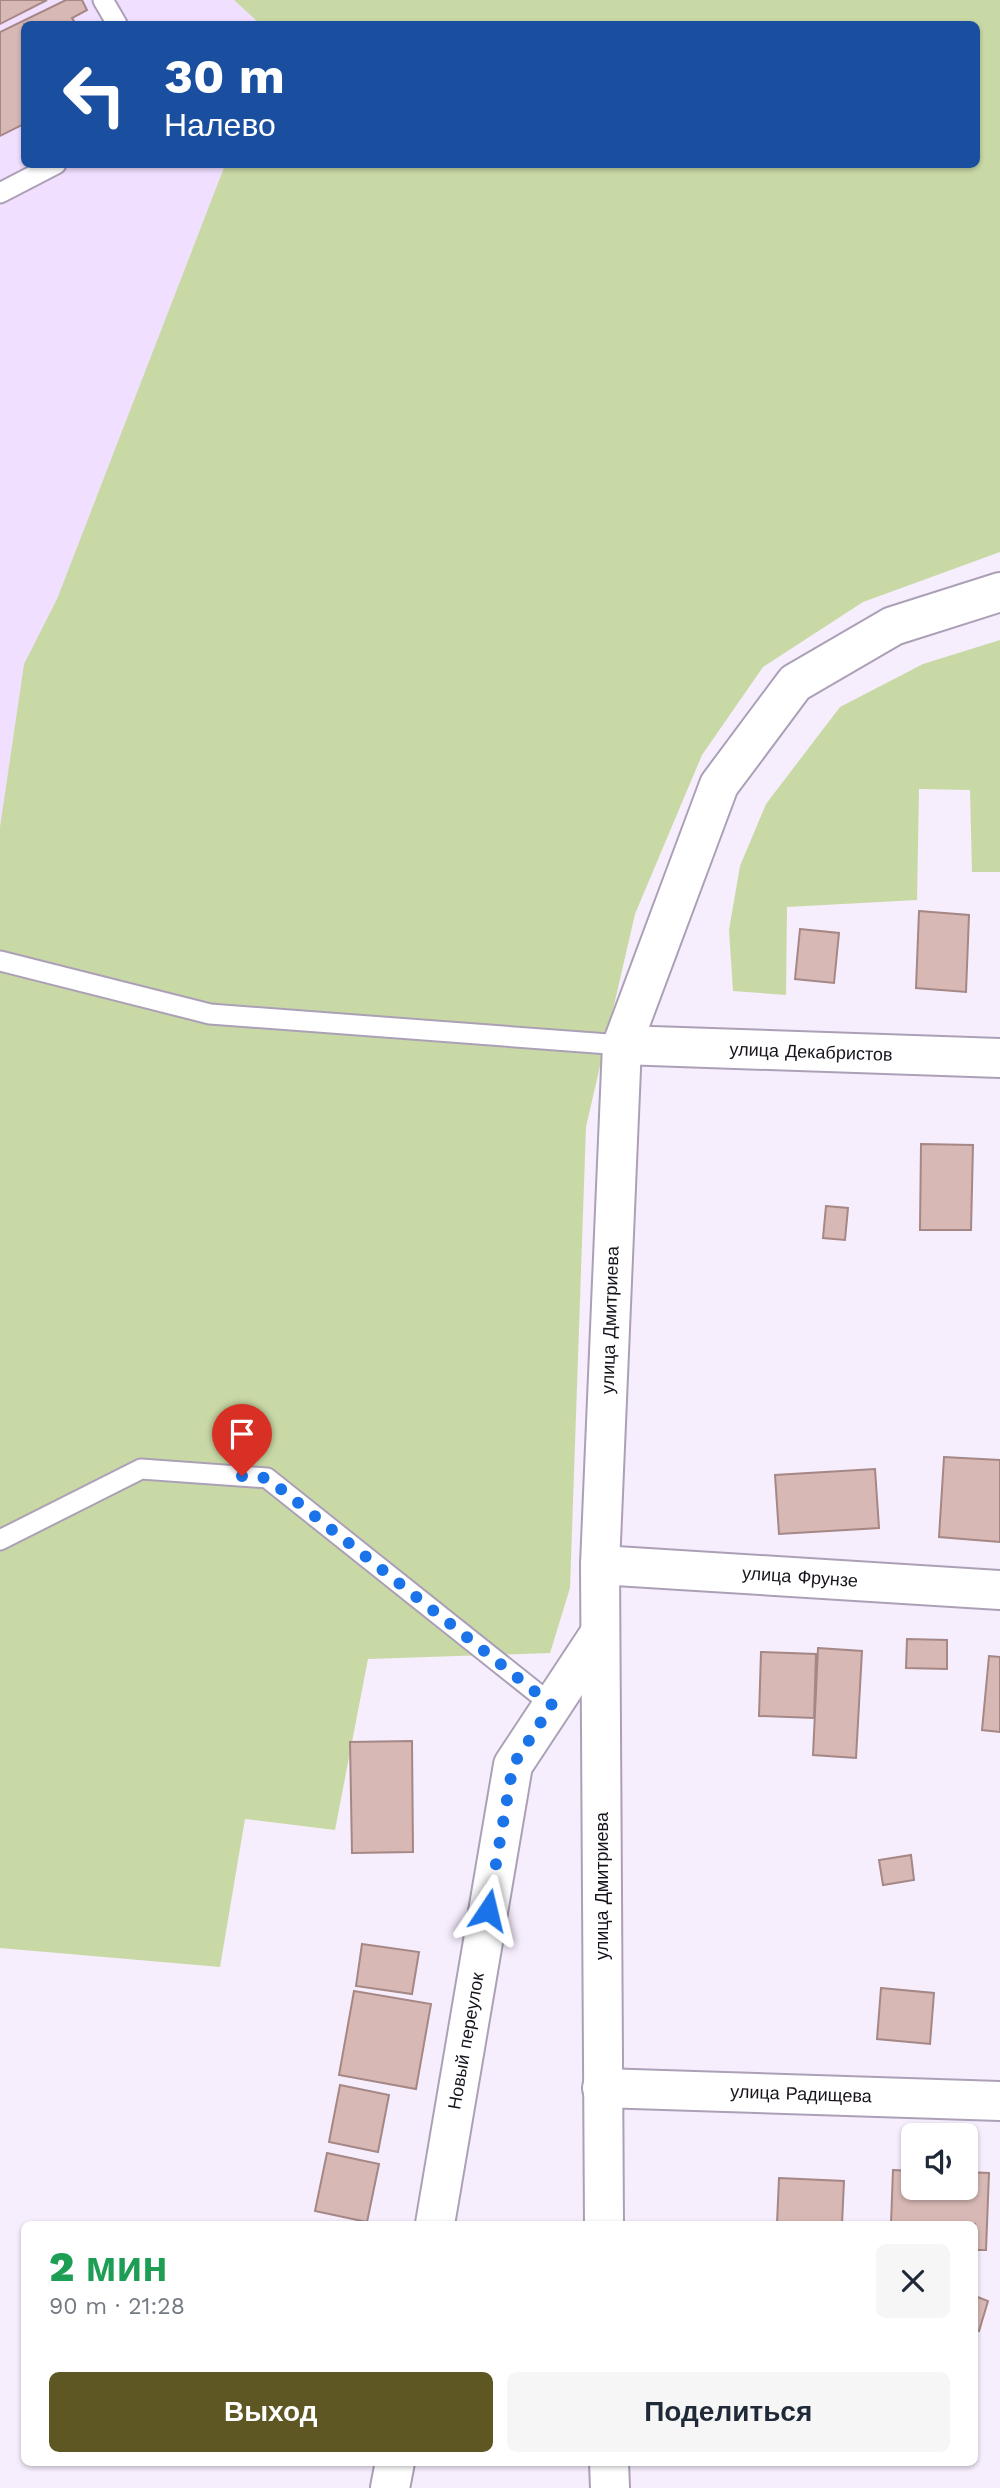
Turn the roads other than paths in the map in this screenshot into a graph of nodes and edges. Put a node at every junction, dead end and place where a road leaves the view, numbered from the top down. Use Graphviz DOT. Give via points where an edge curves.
graph roads {
  1 [pos="103,0"];
  2 [pos="115,21"];
  3 [pos="48,168"];
  4 [pos="0,193"];
  5 [pos="1000,592"];
  6 [pos="0,961"];
  7 [pos="622,1045"];
  8 [pos="1000,1058"];
  9 [pos="0,1540"];
  10 [pos="600,1565"];
  11 [pos="1000,1590"];
  12 [pos="600,1633"];
  13 [pos="552,1705"];
  14 [pos="602,2088"];
  15 [pos="1000,2101"];
  16 [pos="436,2221"];
  17 [pos="604,2221"];
  18 [pos="394,2466"];
  19 [pos="609,2466"];
  20 [pos="390,2488"];
  21 [pos="610,2488"];
  1 -- 2 [label="lane"];
  3 -- 4 [label="lane"];
  5 -- 7 [label="street, улица Дмитриева" via="894,626 795,683 719,785"];
  6 -- 7 [label="lane" via="209,1014"];
  7 -- 8 [label="street, улица Декабристов"];
  7 -- 10 [label="street, улица Дмитриева"];
  9 -- 13 [label="lane" via="141,1469 267,1478"];
  10 -- 11 [label="street, улица Фрунзе"];
  10 -- 12 [label="street, улица Дмитриева"];
  12 -- 13 [label="street, Новый переулок"];
  12 -- 14 [label="street, улица Дмитриева"];
  13 -- 16 [label="street, Новый переулок" via="513,1765"];
  14 -- 15 [label="street, улица Радищева"];
  14 -- 17 [label="street, улица Дмитриева"];
  18 -- 20 [label="street"];
  19 -- 21 [label="street"];
}
